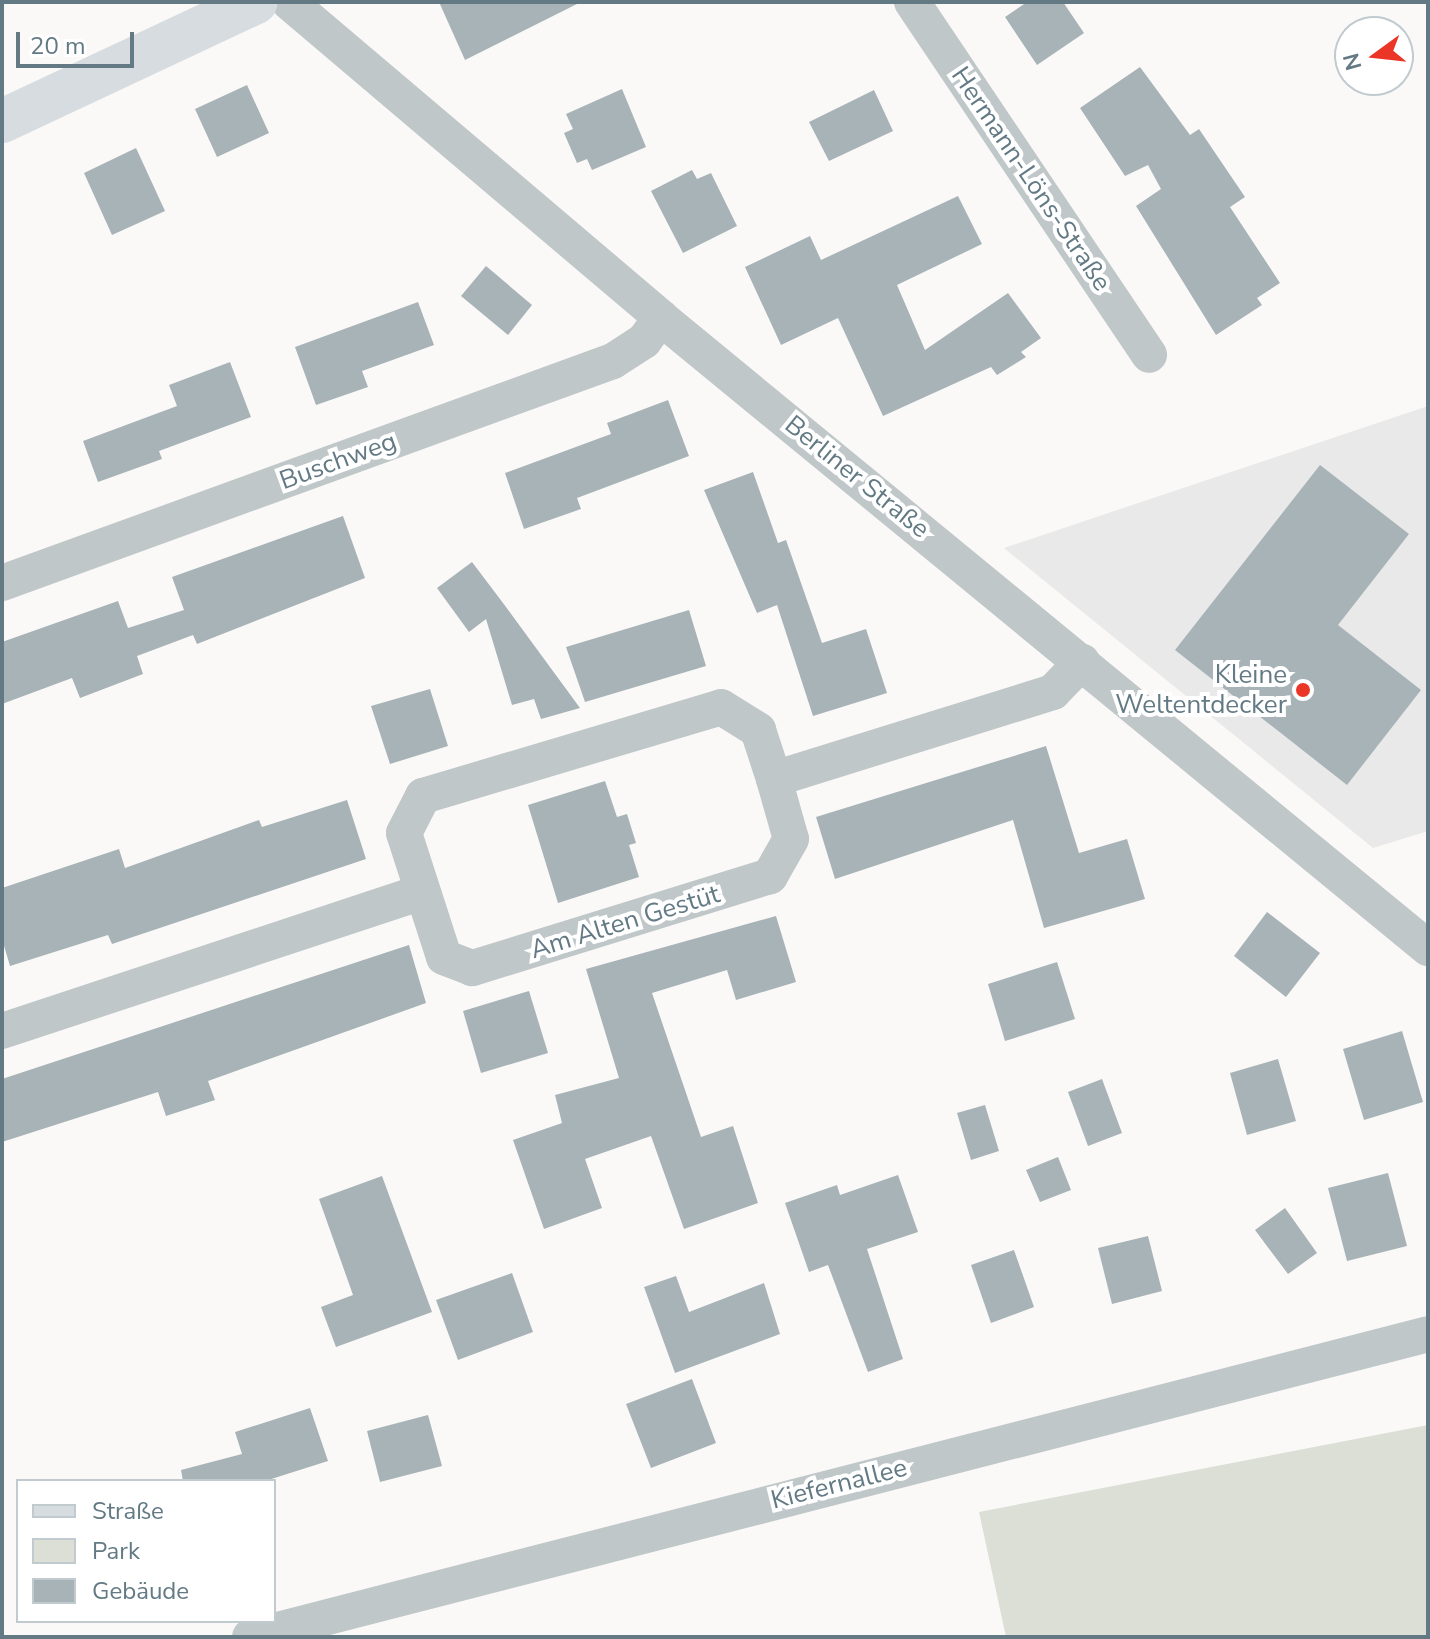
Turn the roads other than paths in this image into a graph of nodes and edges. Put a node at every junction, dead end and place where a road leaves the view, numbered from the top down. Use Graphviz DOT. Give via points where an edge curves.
graph roads {
  1 [pos="256,2"];
  2 [pos="289,2"];
  3 [pos="912,2"];
  4 [pos="2,121"];
  5 [pos="661,318"];
  6 [pos="1149,355"];
  7 [pos="2,583"];
  8 [pos="1082,662"];
  9 [pos="774,779"];
  10 [pos="423,892"];
  11 [pos="1428,948"];
  12 [pos="2,1031"];
  13 [pos="1428,1334"];
  14 [pos="250,1637"];
  1 -- 4 [label="street"];
  2 -- 5 [label="street, Berliner Straße"];
  3 -- 6 [label="street, Hermann-Löns-Straße"];
  5 -- 7 [label="street, Buschweg" via="644,341 613,361"];
  5 -- 8 [label="street, Berliner Straße"];
  8 -- 9 [label="street" via="1053,692"];
  8 -- 11 [label="street, Berliner Straße"];
  9 -- 10 [label="street, Am Alten Gestüt" via="758,730 721,707 423,796 404,833"];
  9 -- 10 [label="street, Am Alten Gestüt" via="791,839 770,876 472,968 444,957"];
  10 -- 12 [label="street"];
  13 -- 14 [label="street, Kiefernallee"];
}
